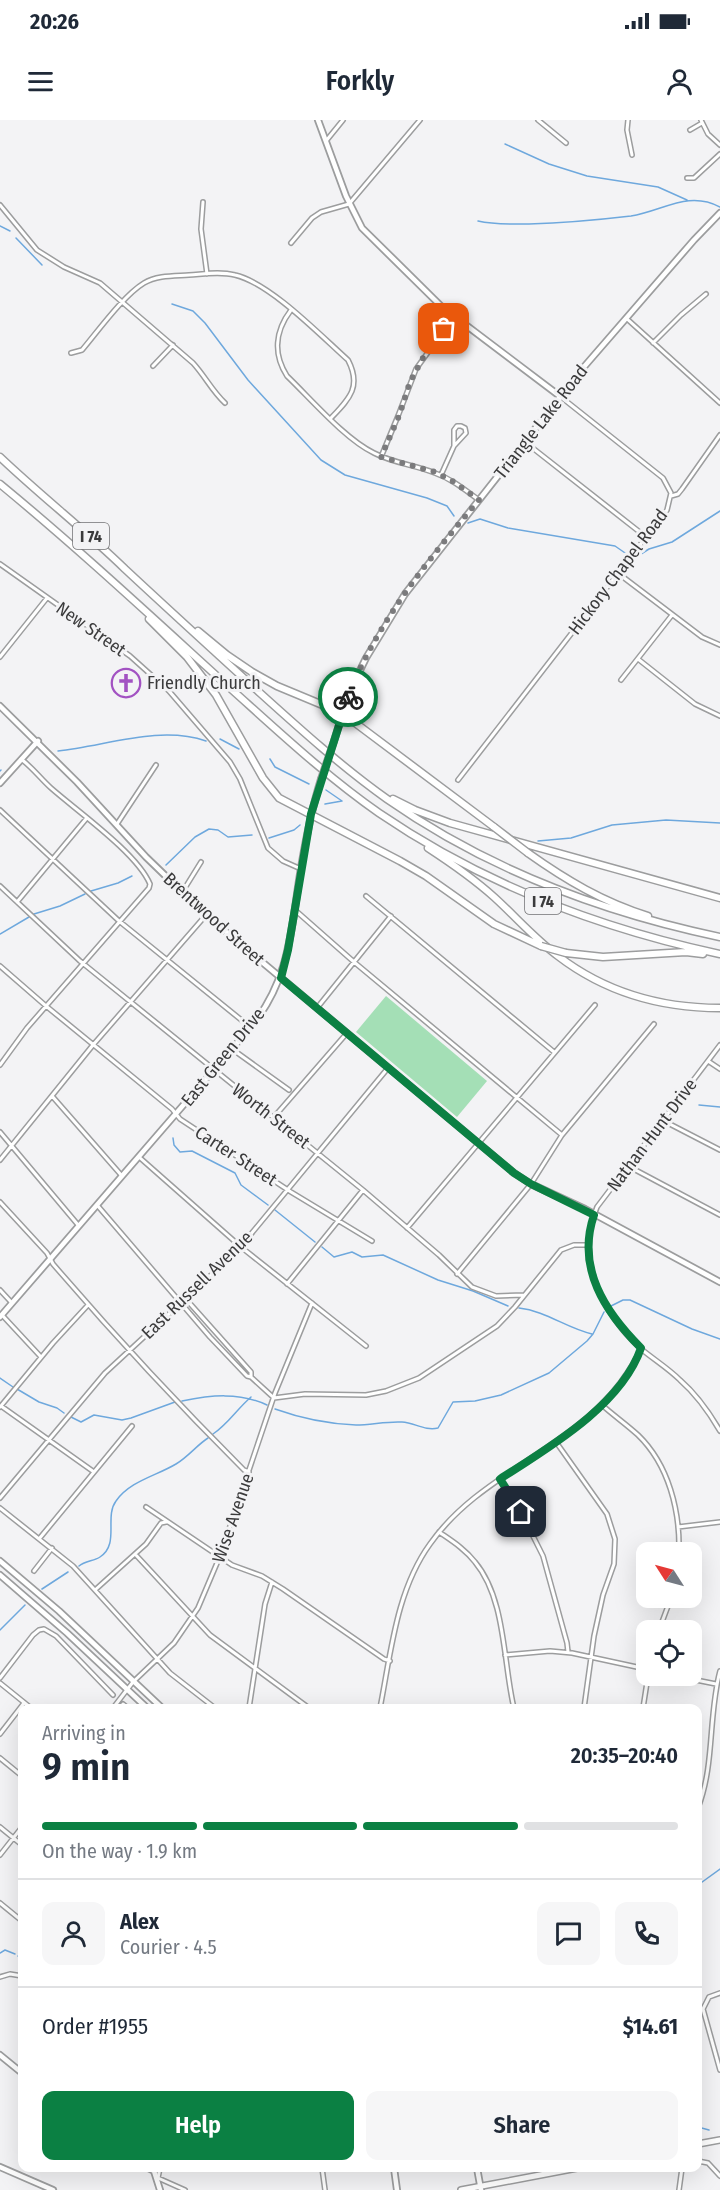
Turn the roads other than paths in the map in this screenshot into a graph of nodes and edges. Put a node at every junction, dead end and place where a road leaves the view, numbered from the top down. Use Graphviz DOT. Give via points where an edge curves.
graph roads {
  1 [pos="318,120"];
  2 [pos="343,120"];
  3 [pos="420,120"];
  4 [pos="538,120"];
  5 [pos="628,120"];
  6 [pos="701,121"];
  7 [pos="690,130"];
  8 [pos="326,141"];
  9 [pos="566,143"];
  10 [pos="720,145"];
  11 [pos="720,154"];
  12 [pos="632,155"];
  13 [pos="687,178"];
  14 [pos="203,202"];
  15 [pos="349,204"];
  16 [pos="0,205"];
  17 [pos="720,213"];
  18 [pos="291,243"];
  19 [pos="207,274"];
  20 [pos="706,294"];
  21 [pos="123,302"];
  22 [pos="291,310"];
  23 [pos="454,316"];
  24 [pos="626,318"];
  25 [pos="653,343"];
  26 [pos="173,345"];
  27 [pos="71,353"];
  28 [pos="153,366"];
  29 [pos="561,398"];
  30 [pos="225,403"];
  31 [pos="720,404"];
  32 [pos="331,418"];
  33 [pos="720,435"];
  34 [pos="525,442"];
  35 [pos="454,446"];
  36 [pos="381,457"];
  37 [pos="2,459"];
  38 [pos="441,475"];
  39 [pos="1,485"];
  40 [pos="671,496"];
  41 [pos="479,500"];
  42 [pos="646,538"];
  43 [pos="0,564"];
  44 [pos="619,574"];
  45 [pos="47,598"];
  46 [pos="143,610"];
  47 [pos="173,614"];
  48 [pos="672,615"];
  49 [pos="720,645"];
  50 [pos="0,657"];
  51 [pos="638,659"];
  52 [pos="621,680"];
  53 [pos="0,706"];
  54 [pos="342,713"];
  55 [pos="720,716"];
  56 [pos="38,741"];
  57 [pos="334,741"];
  58 [pos="21,759"];
  59 [pos="156,765"];
  60 [pos="357,777"];
  61 [pos="458,780"];
  62 [pos="0,783"];
  63 [pos="0,810"];
  64 [pos="380,813"];
  65 [pos="311,814"];
  66 [pos="86,819"];
  67 [pos="117,824"];
  68 [pos="53,859"];
  69 [pos="201,862"];
  70 [pos="301,869"];
  71 [pos="0,886"];
  72 [pos="182,893"];
  73 [pos="366,896"];
  74 [pos="720,898"];
  75 [pos="17,902"];
  76 [pos="295,910"];
  77 [pos="206,915"];
  78 [pos="391,916"];
  79 [pos="119,921"];
  80 [pos="682,929"];
  81 [pos="720,937"];
  82 [pos="720,955"];
  83 [pos="167,960"];
  84 [pos="354,962"];
  85 [pos="82,964"];
  86 [pos="0,966"];
  87 [pos="281,978"];
  88 [pos="129,1003"];
  89 [pos="595,1005"];
  90 [pos="46,1006"];
  91 [pos="316,1008"];
  92 [pos="720,1008"];
  93 [pos="654,1024"];
  94 [pos="250,1028"];
  95 [pos="347,1033"];
  96 [pos="93,1045"];
  97 [pos="720,1045"];
  98 [pos="232,1049"];
  99 [pos="555,1053"];
  100 [pos="708,1061"];
  101 [pos="0,1065"];
  102 [pos="389,1068"];
  103 [pos="720,1069"];
  104 [pos="213,1071"];
  105 [pos="289,1090"];
  106 [pos="52,1096"];
  107 [pos="517,1097"];
  108 [pos="176,1114"];
  109 [pos="274,1117"];
  110 [pos="662,1120"];
  111 [pos="0,1132"];
  112 [pos="562,1135"];
  113 [pos="479,1143"];
  114 [pos="11,1146"];
  115 [pos="720,1150"];
  116 [pos="317,1153"];
  117 [pos="139,1157"];
  118 [pos="0,1160"];
  119 [pos="628,1166"];
  120 [pos="122,1176"];
  121 [pos="531,1184"];
  122 [pos="287,1189"];
  123 [pos="363,1190"];
  124 [pos="0,1202"];
  125 [pos="97,1205"];
  126 [pos="594,1215"];
  127 [pos="720,1215"];
  128 [pos="338,1221"];
  129 [pos="79,1226"];
  130 [pos="407,1228"];
  131 [pos="372,1241"];
  132 [pos="589,1245"];
  133 [pos="241,1247"];
  134 [pos="50,1259"];
  135 [pos="457,1274"];
  136 [pos="720,1282"];
  137 [pos="287,1284"];
  138 [pos="0,1290"];
  139 [pos="524,1295"];
  140 [pos="185,1298"];
  141 [pos="12,1303"];
  142 [pos="181,1303"];
  143 [pos="312,1303"];
  144 [pos="88,1305"];
  145 [pos="1,1316"];
  146 [pos="366,1346"];
  147 [pos="641,1348"];
  148 [pos="129,1349"];
  149 [pos="41,1357"];
  150 [pos="250,1377"];
  151 [pos="274,1398"];
  152 [pos="602,1405"];
  153 [pos="0,1406"];
  154 [pos="132,1426"];
  155 [pos="720,1431"];
  156 [pos="48,1440"];
  157 [pos="556,1442"];
  158 [pos="94,1472"];
  159 [pos="249,1472"];
  160 [pos="500,1479"];
  161 [pos="0,1498"];
  162 [pos="146,1507"];
  163 [pos="0,1508"];
  164 [pos="168,1522"];
  165 [pos="720,1522"];
  166 [pos="678,1527"];
  167 [pos="439,1532"];
  168 [pos="39,1539"];
  169 [pos="679,1542"];
  170 [pos="52,1548"];
  171 [pos="135,1554"];
  172 [pos="220,1556"];
  173 [pos="0,1561"];
  174 [pos="34,1571"];
  175 [pos="0,1575"];
  176 [pos="272,1582"];
  177 [pos="95,1590"];
  178 [pos="193,1617"];
  179 [pos="568,1653"];
  180 [pos="505,1656"];
  181 [pos="592,1657"];
  182 [pos="157,1659"];
  183 [pos="390,1661"];
  184 [pos="636,1667"];
  185 [pos="255,1669"];
  186 [pos="720,1671"];
  187 [pos="0,1680"];
  188 [pos="702,1681"];
  189 [pos="134,1682"];
  190 [pos="717,1684"];
  191 [pos="646,1686"];
  192 [pos="127,1689"];
  193 [pos="112,1695"];
  194 [pos="24,1703"];
  195 [pos="115,1704"];
  196 [pos="143,1704"];
  197 [pos="158,1704"];
  198 [pos="210,1704"];
  199 [pos="250,1704"];
  200 [pos="303,1704"];
  201 [pos="381,1704"];
  202 [pos="513,1704"];
  203 [pos="585,1704"];
  204 [pos="644,1704"];
  205 [pos="18,1711"];
  206 [pos="0,1734"];
  207 [pos="0,1758"];
  208 [pos="18,1773"];
  209 [pos="702,1792"];
  210 [pos="0,1827"];
  211 [pos="18,1832"];
  212 [pos="14,1838"];
  213 [pos="18,1842"];
  214 [pos="0,1855"];
  215 [pos="0,1903"];
  216 [pos="18,1918"];
  217 [pos="18,1975"];
  218 [pos="0,1977"];
  219 [pos="720,1993"];
  220 [pos="0,2055"];
  221 [pos="18,2067"];
  222 [pos="720,2070"];
  223 [pos="720,2140"];
  224 [pos="702,2143"];
  225 [pos="702,2162"];
  226 [pos="0,2167"];
  227 [pos="155,2172"];
  228 [pos="159,2172"];
  229 [pos="323,2172"];
  230 [pos="395,2172"];
  231 [pos="478,2172"];
  232 [pos="558,2172"];
  233 [pos="681,2172"];
  234 [pos="720,2176"];
  235 [pos="158,2178"];
  236 [pos="481,2188"];
  237 [pos="53,2190"];
  238 [pos="160,2190"];
  239 [pos="185,2190"];
  240 [pos="325,2190"];
  241 [pos="398,2190"];
  242 [pos="461,2190"];
  243 [pos="679,2190"];
  1 -- 8 [label="main road, Hickory Chapel Road"];
  2 -- 8 [label="street"];
  3 -- 15 [label="street"];
  4 -- 9 [label="street"];
  5 -- 12 [label="street"];
  6 -- 7 [label="street"];
  6 -- 10 [label="street"];
  8 -- 15 [label="main road, Hickory Chapel Road"];
  11 -- 13 [label="street" via="694,178"];
  14 -- 19 [label="street"];
  15 -- 18 [label="street" via="312,218"];
  15 -- 23 [label="main road, Hickory Chapel Road" via="368,235"];
  16 -- 21 [label="street" via="37,250 100,283"];
  17 -- 24 [label="main road, Triangle Lake Road"];
  19 -- 21 [label="street" via="144,282"];
  19 -- 22 [label="street" via="233,274 249,279"];
  20 -- 25 [label="street"];
  21 -- 26 [label="street"];
  21 -- 27 [label="street" via="82,350"];
  22 -- 32 [label="street" via="278,336 280,363 287,376"];
  22 -- 32 [label="street" via="352,367 352,393"];
  23 -- 29 [label="main road, Hickory Chapel Road"];
  23 -- 36 [label="street" via="416,369"];
  24 -- 25 [label="street"];
  24 -- 29 [label="main road, Triangle Lake Road"];
  25 -- 31 [label="street"];
  26 -- 28 [label="street"];
  26 -- 30 [label="street"];
  29 -- 34 [label="main road, Triangle Lake Road"];
  29 -- 40 [label="street, Hickory Chapel Road" via="663,478"];
  32 -- 36 [label="street" via="354,441"];
  33 -- 40 [label="street" via="678,494"];
  34 -- 41 [label="main road, Triangle Lake Road"];
  34 -- 42 [label="street"];
  35 -- 35 [label="street" via="454,430 461,426 466,433"];
  35 -- 38 [label="street"];
  36 -- 38 [label="street"];
  37 -- 47 [label="highway, I 74"];
  38 -- 41 [label="street"];
  39 -- 46 [label="highway, I 74"];
  40 -- 42 [label="street, Hickory Chapel Road" via="667,510"];
  41 -- 54 [label="main road, Triangle Lake Road" via="424,567 384,625"];
  42 -- 44 [label="street, Hickory Chapel Road"];
  43 -- 45 [label="street, New Street"];
  44 -- 48 [label="street"];
  44 -- 61 [label="street, Hickory Chapel Road"];
  45 -- 50 [label="street"];
  45 -- 70 [label="street, New Street" via="130,656 169,691 230,762 268,848"];
  46 -- 64 [label="highway, I 74" via="305,755"];
  46 -- 65 [label="highway" via="216,695 269,787 286,802"];
  47 -- 54 [label="highway" via="252,672"];
  47 -- 60 [label="highway, I 74"];
  48 -- 49 [label="street"];
  48 -- 51 [label="street"];
  51 -- 52 [label="street"];
  51 -- 55 [label="street" via="695,704"];
  53 -- 56 [label="main road, Brentwood Street"];
  54 -- 57 [label="main road, Triangle Lake Road"];
  54 -- 80 [label="highway, bridge" via="559,875 599,898"];
  56 -- 58 [label="main road"];
  56 -- 67 [label="main road, Brentwood Street"];
  57 -- 65 [label="main road, East Green Drive, bridge"];
  58 -- 62 [label="main road"];
  58 -- 66 [label="street"];
  59 -- 67 [label="street"];
  60 -- 74 [label="highway" via="405,805 437,818"];
  60 -- 80 [label="highway, I 74" via="444,835 518,873 609,909"];
  63 -- 68 [label="street"];
  64 -- 82 [label="highway, I 74" via="466,865 554,905 660,941"];
  64 -- 92 [label="highway" via="387,822 470,877 541,943 586,975 623,993 654,1002"];
  65 -- 70 [label="main road, East Green Drive"];
  65 -- 82 [label="highway, bridge" via="426,876 494,924 541,946 603,957 686,952"];
  66 -- 68 [label="street"];
  66 -- 79 [label="street" via="129,854 148,879 149,888"];
  67 -- 72 [label="main road, Brentwood Street"];
  68 -- 75 [label="street"];
  68 -- 79 [label="street"];
  69 -- 72 [label="street"];
  70 -- 76 [label="main road, East Green Drive"];
  71 -- 75 [label="street, Worth Street"];
  72 -- 77 [label="main road, Brentwood Street"];
  73 -- 78 [label="street"];
  75 -- 85 [label="street, Worth Street"];
  76 -- 84 [label="street"];
  76 -- 87 [label="main road, East Green Drive"];
  77 -- 83 [label="street"];
  77 -- 87 [label="main road, Brentwood Street"];
  78 -- 84 [label="street"];
  78 -- 99 [label="street"];
  79 -- 83 [label="street"];
  79 -- 85 [label="street"];
  80 -- 81 [label="highway, I 74"];
  83 -- 88 [label="street"];
  83 -- 94 [label="street"];
  84 -- 91 [label="street"];
  84 -- 107 [label="street"];
  85 -- 88 [label="street, Worth Street"];
  85 -- 90 [label="street"];
  86 -- 90 [label="street, Carter Street"];
  87 -- 91 [label="main road, Brentwood Street"];
  87 -- 94 [label="main road, East Green Drive"];
  88 -- 96 [label="street"];
  88 -- 104 [label="street, Worth Street"];
  89 -- 99 [label="street"];
  90 -- 96 [label="street, Carter Street"];
  90 -- 101 [label="street"];
  91 -- 95 [label="main road, Brentwood Street"];
  93 -- 112 [label="street"];
  94 -- 98 [label="main road, East Green Drive"];
  95 -- 102 [label="main road, Brentwood Street"];
  95 -- 109 [label="street"];
  96 -- 106 [label="street"];
  96 -- 108 [label="street, Carter Street"];
  97 -- 100 [label="street, Nathan Hunt Drive"];
  98 -- 104 [label="main road, East Green Drive"];
  98 -- 105 [label="street"];
  99 -- 107 [label="street"];
  100 -- 103 [label="street"];
  100 -- 110 [label="street, Nathan Hunt Drive"];
  102 -- 113 [label="main road, Brentwood Street"];
  102 -- 116 [label="street, East Russell Avenue"];
  104 -- 108 [label="main road, East Green Drive"];
  104 -- 109 [label="street, Worth Street"];
  106 -- 114 [label="street"];
  106 -- 120 [label="street"];
  107 -- 112 [label="street"];
  107 -- 113 [label="street"];
  108 -- 117 [label="main road, East Green Drive"];
  108 -- 122 [label="street, Carter Street"];
  109 -- 116 [label="street, Worth Street"];
  110 -- 115 [label="street"];
  110 -- 119 [label="street, Nathan Hunt Drive"];
  111 -- 114 [label="street"];
  112 -- 121 [label="street"];
  113 -- 121 [label="main road, Brentwood Street"];
  113 -- 130 [label="street"];
  114 -- 118 [label="street"];
  114 -- 129 [label="street"];
  116 -- 122 [label="street, East Russell Avenue"];
  116 -- 123 [label="street, Worth Street"];
  117 -- 120 [label="main road, East Green Drive"];
  117 -- 133 [label="street"];
  119 -- 126 [label="street, Nathan Hunt Drive"];
  119 -- 127 [label="street"];
  120 -- 125 [label="main road, East Green Drive"];
  121 -- 126 [label="main road, Brentwood Street"];
  121 -- 135 [label="street"];
  122 -- 128 [label="street, Carter Street"];
  122 -- 133 [label="street, East Russell Avenue"];
  123 -- 128 [label="street"];
  123 -- 130 [label="street, Worth Street"];
  124 -- 134 [label="street"];
  125 -- 129 [label="main road, East Green Drive"];
  125 -- 142 [label="street"];
  126 -- 132 [label="street, Nathan Hunt Drive"];
  126 -- 136 [label="main road, Brentwood Street"];
  128 -- 131 [label="street, Carter Street"];
  128 -- 137 [label="street"];
  129 -- 134 [label="main road, East Green Drive"];
  130 -- 135 [label="street, Worth Street"];
  132 -- 139 [label="street" via="561,1250"];
  132 -- 147 [label="street, Nathan Hunt Drive" via="593,1277 603,1304"];
  133 -- 137 [label="street"];
  133 -- 140 [label="street, East Russell Avenue"];
  134 -- 141 [label="main road, East Green Drive"];
  134 -- 144 [label="street"];
  135 -- 139 [label="street, Worth Street" via="485,1293"];
  137 -- 143 [label="street"];
  138 -- 141 [label="street"];
  139 -- 151 [label="street" via="489,1333 406,1385 359,1396 305,1394"];
  140 -- 142 [label="street, East Russell Avenue"];
  140 -- 150 [label="street" via="250,1372"];
  141 -- 145 [label="main road, East Green Drive"];
  142 -- 148 [label="street, East Russell Avenue"];
  142 -- 150 [label="street"];
  143 -- 146 [label="street"];
  143 -- 151 [label="street, Wise Avenue"];
  144 -- 148 [label="street"];
  144 -- 149 [label="street"];
  145 -- 149 [label="street"];
  147 -- 152 [label="street"];
  147 -- 155 [label="street, Nathan Hunt Drive" via="681,1380"];
  148 -- 156 [label="street, East Russell Avenue"];
  148 -- 159 [label="street"];
  149 -- 153 [label="street"];
  150 -- 151 [label="street"];
  151 -- 159 [label="street, Wise Avenue"];
  152 -- 157 [label="street"];
  152 -- 166 [label="street" via="651,1451 673,1496"];
  153 -- 156 [label="street"];
  154 -- 158 [label="street"];
  156 -- 158 [label="street"];
  156 -- 161 [label="street, East Russell Avenue"];
  157 -- 160 [label="street"];
  157 -- 181 [label="street" via="607,1514 615,1539 614,1564 600,1608"];
  158 -- 168 [label="street"];
  159 -- 172 [label="street, Wise Avenue"];
  160 -- 167 [label="street" via="470,1499"];
  160 -- 179 [label="street" via="543,1556"];
  162 -- 164 [label="street"];
  163 -- 168 [label="street"];
  164 -- 171 [label="street" via="161,1523"];
  164 -- 172 [label="street"];
  165 -- 166 [label="street"];
  166 -- 169 [label="street"];
  167 -- 180 [label="street" via="467,1553 484,1574 492,1592"];
  167 -- 183 [label="street" via="409,1584"];
  168 -- 170 [label="street"];
  170 -- 174 [label="street"];
  170 -- 177 [label="street"];
  171 -- 177 [label="street"];
  171 -- 178 [label="street"];
  172 -- 176 [label="street"];
  172 -- 178 [label="street, Wise Avenue"];
  173 -- 189 [label="main road"];
  175 -- 192 [label="main road"];
  176 -- 183 [label="street"];
  176 -- 185 [label="street"];
  177 -- 182 [label="street"];
  178 -- 182 [label="street, Wise Avenue"];
  178 -- 185 [label="street"];
  179 -- 180 [label="street"];
  179 -- 181 [label="street"];
  180 -- 202 [label="street"];
  181 -- 184 [label="street"];
  181 -- 203 [label="street"];
  182 -- 189 [label="street, Wise Avenue"];
  182 -- 198 [label="street"];
  183 -- 201 [label="street"];
  185 -- 199 [label="street"];
  185 -- 200 [label="street"];
  186 -- 190 [label="street"];
  187 -- 193 [label="street" via="33,1635 44,1629 56,1636"];
  187 -- 194 [label="street"];
  188 -- 190 [label="street"];
  189 -- 192 [label="street, Wise Avenue"];
  189 -- 197 [label="main road"];
  190 -- 209 [label="street"];
  191 -- 204 [label="street"];
  192 -- 195 [label="street, Wise Avenue"];
  192 -- 196 [label="main road"];
  205 -- 206 [label="street"];
  207 -- 208 [label="street"];
  210 -- 212 [label="street"];
  211 -- 212 [label="street"];
  212 -- 213 [label="street"];
  212 -- 214 [label="street"];
  215 -- 216 [label="street"];
  217 -- 218 [label="street"];
  219 -- 222 [label="street" via="709,1997 703,2009"];
  220 -- 221 [label="main road"];
  223 -- 224 [label="main road"];
  225 -- 234 [label="street"];
  226 -- 237 [label="main road"];
  227 -- 235 [label="main road"];
  228 -- 235 [label="street"];
  229 -- 240 [label="street"];
  230 -- 241 [label="main road"];
  231 -- 236 [label="main road"];
  232 -- 236 [label="main road"];
  233 -- 243 [label="street"];
  235 -- 238 [label="main road"];
  235 -- 239 [label="street"];
  236 -- 242 [label="main road"];
}
